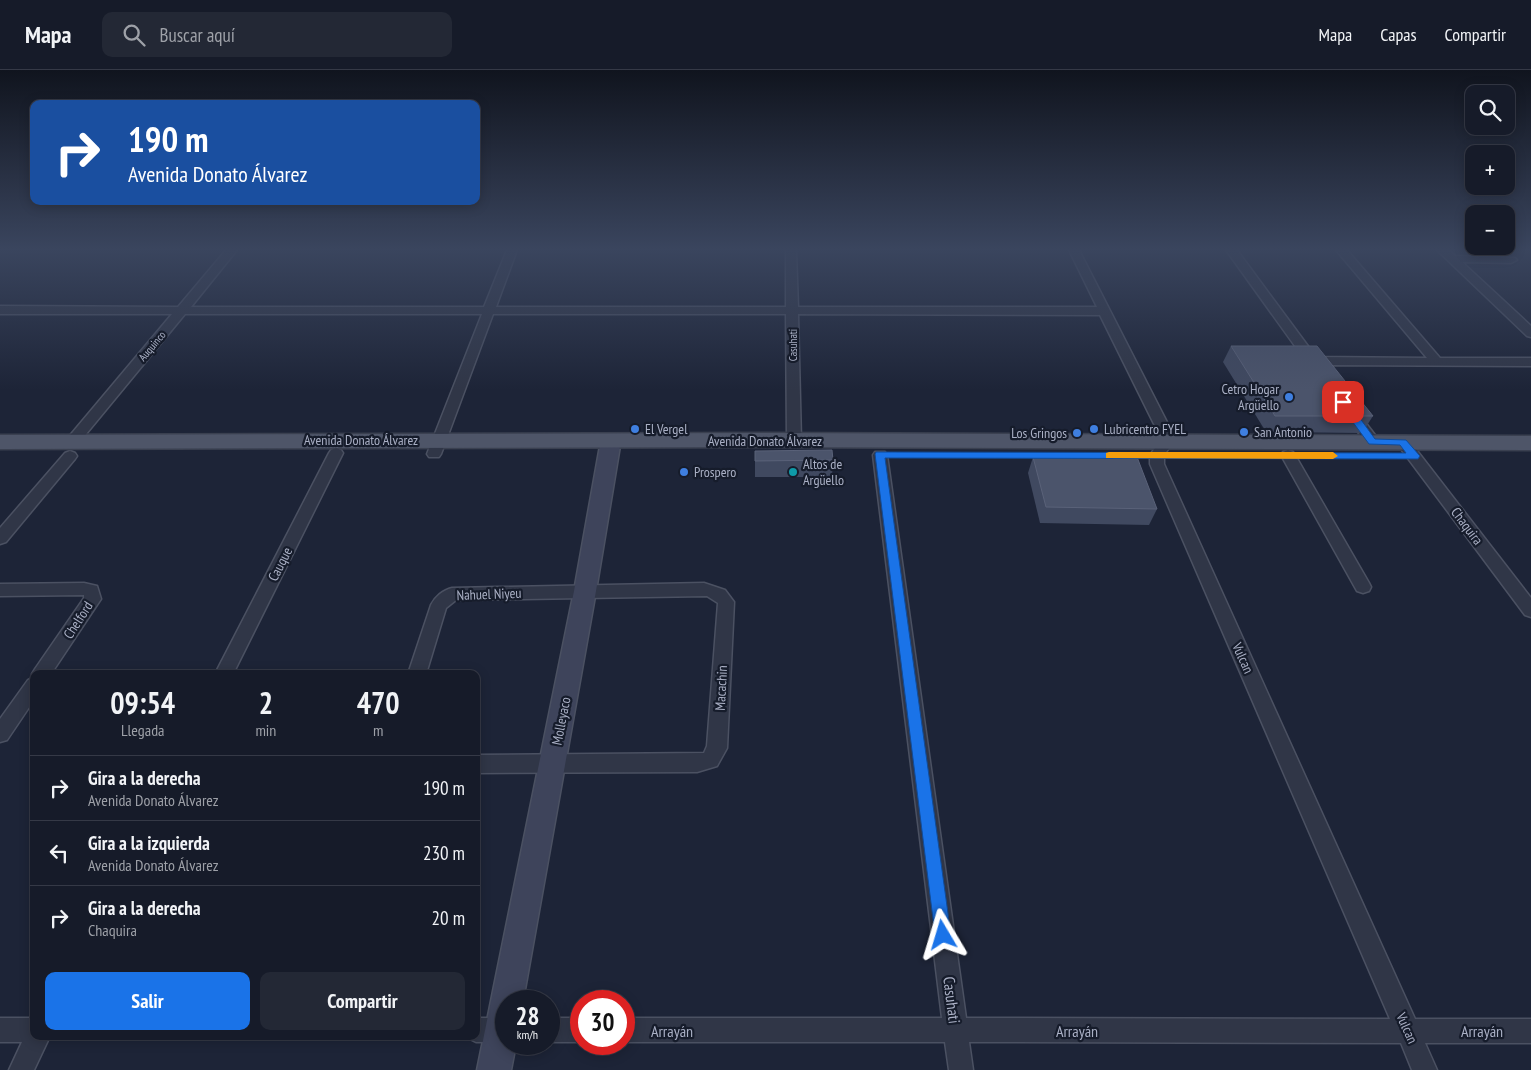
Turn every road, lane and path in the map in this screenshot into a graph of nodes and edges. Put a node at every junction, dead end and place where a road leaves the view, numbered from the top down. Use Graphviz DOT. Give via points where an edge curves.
graph roads {
  1 [pos="193,297"];
  2 [pos="494,297"];
  3 [pos="793,297"];
  4 [pos="1096,297"];
  5 [pos="1265,297"];
  6 [pos="1381,297"];
  7 [pos="1492,297"];
  8 [pos="0,310"];
  9 [pos="181,311"];
  10 [pos="488,311"];
  11 [pos="793,311"];
  12 [pos="1103,311"];
  13 [pos="1531,333"];
  14 [pos="1313,361"];
  15 [pos="1437,362"];
  16 [pos="1531,362"];
  17 [pos="1324,376"];
  18 [pos="1340,398"];
  19 [pos="794,441"];
  20 [pos="0,442"];
  21 [pos="1372,442"];
  22 [pos="1531,443"];
  23 [pos="437,447"];
  24 [pos="610,447"];
  25 [pos="1162,448"];
  26 [pos="71,449"];
  27 [pos="1409,449"];
  28 [pos="336,453"];
  29 [pos="880,454"];
  30 [pos="0,456"];
  31 [pos="1288,456"];
  32 [pos="1531,457"];
  33 [pos="0,538"];
  34 [pos="1363,587"];
  35 [pos="0,590"];
  36 [pos="585,591"];
  37 [pos="1531,610"];
  38 [pos="44,670"];
  39 [pos="226,670"];
  40 [pos="418,670"];
  41 [pos="30,691"];
  42 [pos="0,734"];
  43 [pos="480,764"];
  44 [pos="552,765"];
  45 [pos="506,990"];
  46 [pos="0,1030"];
  47 [pos="30,1030"];
  48 [pos="635,1030"];
  49 [pos="956,1031"];
  50 [pos="1408,1031"];
  51 [pos="1531,1031"];
  52 [pos="36,1040"];
  53 [pos="496,1055"];
  54 [pos="21,1070"];
  55 [pos="494,1070"];
  56 [pos="961,1070"];
  57 [pos="1426,1070"];
  1 -- 9 [label="street, Auquinco"];
  2 -- 10 [label="street"];
  3 -- 11 [label="street, Casuhati"];
  4 -- 12 [label="street, Vulcan"];
  5 -- 14 [label="street"];
  6 -- 15 [label="street"];
  7 -- 13 [label="street"];
  8 -- 9 [label="street"];
  9 -- 10 [label="street"];
  9 -- 26 [label="street, Auquinco"];
  10 -- 11 [label="street"];
  10 -- 23 [label="street"];
  11 -- 12 [label="street"];
  11 -- 19 [label="street, Casuhati"];
  12 -- 25 [label="street, Vulcan" via="1166,434"];
  14 -- 15 [label="street"];
  14 -- 17 [label="street"];
  15 -- 16 [label="street"];
  18 -- 21 [label="street"];
  19 -- 24 [label="main road, Avenida Donato Álvarez"];
  19 -- 25 [label="main road, Avenida Donato Álvarez"];
  20 -- 26 [label="main road, Avenida Donato Álvarez"];
  21 -- 25 [label="main road, Avenida Donato Álvarez"];
  21 -- 27 [label="main road, Avenida Donato Álvarez"];
  22 -- 27 [label="main road, Avenida Donato Álvarez"];
  23 -- 24 [label="main road, Avenida Donato Álvarez"];
  23 -- 26 [label="main road, Avenida Donato Álvarez"];
  23 -- 28 [label="main road, Avenida Donato Álvarez"];
  24 -- 29 [label="main road, Avenida Donato Álvarez"];
  24 -- 36 [label="main road, Molleyaco"];
  25 -- 29 [label="main road, Avenida Donato Álvarez"];
  25 -- 31 [label="main road, Avenida Donato Álvarez"];
  25 -- 50 [label="street, Vulcan" via="1157,464"];
  26 -- 28 [label="main road, Avenida Donato Álvarez"];
  26 -- 30 [label="main road, Avenida Donato Álvarez"];
  26 -- 33 [label="street, Auquinco"];
  27 -- 31 [label="main road, Avenida Donato Álvarez"];
  27 -- 32 [label="main road, Avenida Donato Álvarez"];
  27 -- 37 [label="street, Chaquira"];
  28 -- 39 [label="street, Cauque"];
  29 -- 49 [label="street, Casuhati"];
  31 -- 34 [label="street"];
  35 -- 38 [label="street, Chelford" via="84,588 91,591 93,599"];
  36 -- 40 [label="street, Nahuel Niyeu" via="452,594 439,604"];
  36 -- 44 [label="main road, Molleyaco"];
  36 -- 44 [label="street, Macachin" via="704,590 722,596 726,602 717,748 710,760 697,763"];
  41 -- 42 [label="street"];
  43 -- 44 [label="street"];
  44 -- 45 [label="main road, Molleyaco"];
  46 -- 47 [label="street"];
  48 -- 49 [label="street, Arrayán"];
  49 -- 50 [label="street, Arrayán"];
  49 -- 56 [label="street, Casuhati"];
  50 -- 51 [label="street, Arrayán"];
  50 -- 57 [label="street, Vulcan"];
  52 -- 54 [label="street"];
  53 -- 55 [label="main road, Molleyaco"];
}
